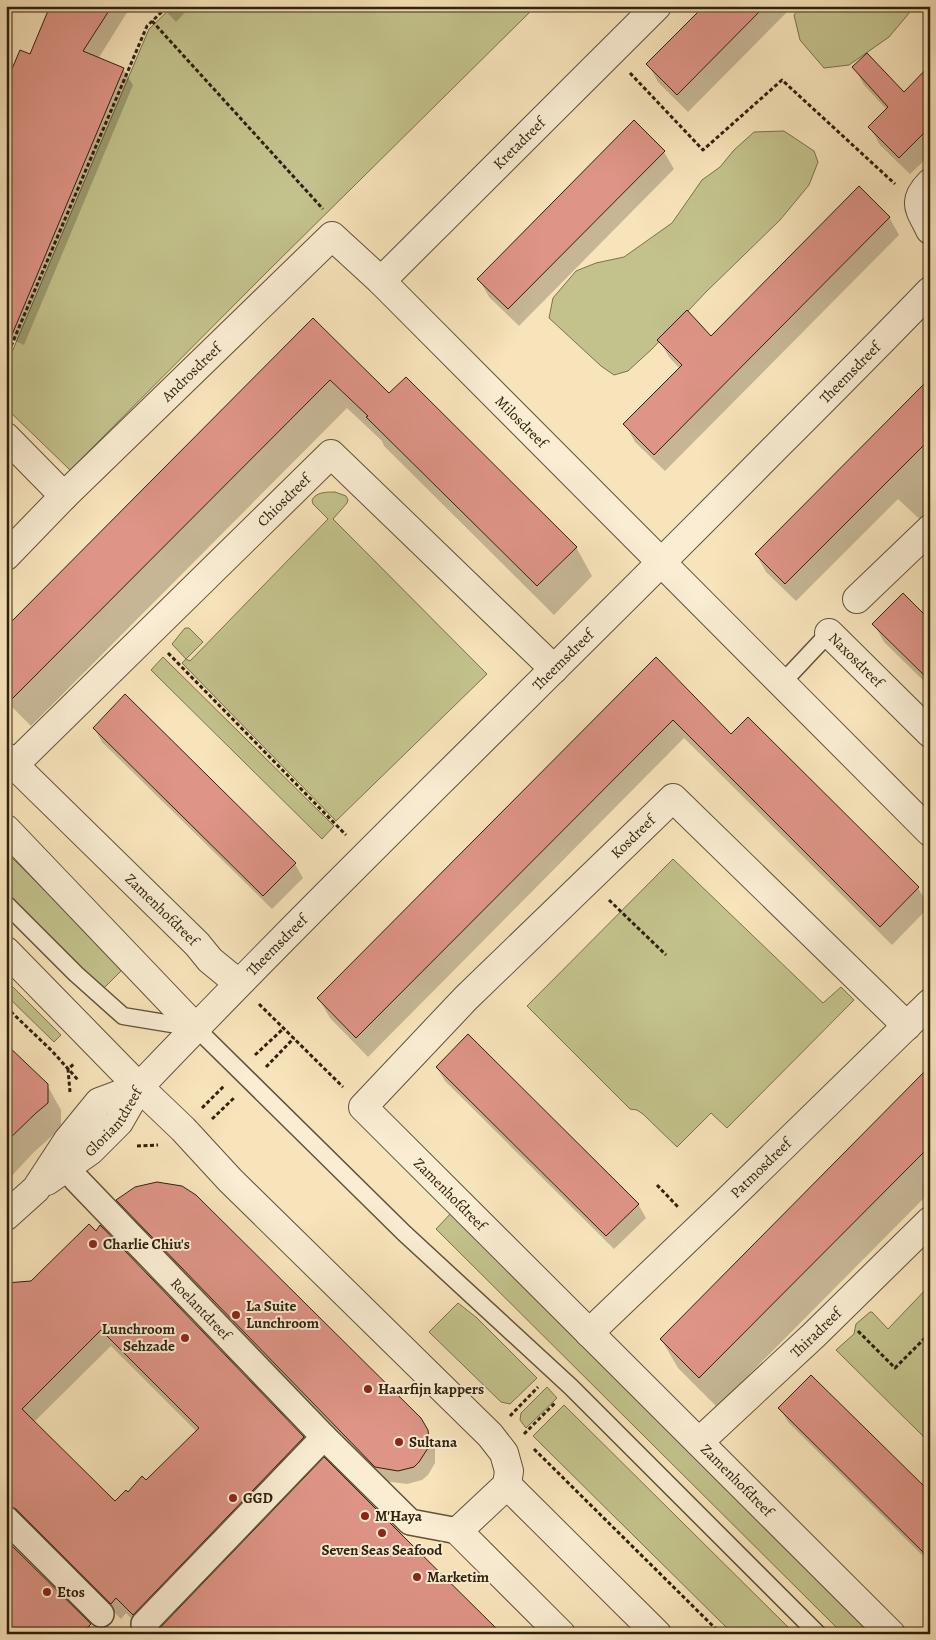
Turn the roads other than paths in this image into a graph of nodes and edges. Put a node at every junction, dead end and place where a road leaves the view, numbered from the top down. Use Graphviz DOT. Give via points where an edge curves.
graph roads {
  1 [pos="655,7"];
  2 [pos="924,194"];
  3 [pos="930,230"];
  4 [pos="381,281"];
  5 [pos="930,291"];
  6 [pos="6,437"];
  7 [pos="64,496"];
  8 [pos="930,529"];
  9 [pos="6,556"];
  10 [pos="662,563"];
  11 [pos="858,599"];
  12 [pos="829,633"];
  13 [pos="554,669"];
  14 [pos="782,683"];
  15 [pos="930,733"];
  16 [pos="10,761"];
  17 [pos="6,829"];
  18 [pos="930,832"];
  19 [pos="6,904"];
  20 [pos="6,951"];
  21 [pos="238,983"];
  22 [pos="930,1003"];
  23 [pos="907,1026"];
  24 [pos="196,1028"];
  25 [pos="139,1087"];
  26 [pos="363,1107"];
  27 [pos="76,1180"];
  28 [pos="36,1189"];
  29 [pos="6,1216"];
  30 [pos="930,1221"];
  31 [pos="589,1333"];
  32 [pos="324,1437"];
  33 [pos="699,1442"];
  34 [pos="507,1485"];
  35 [pos="6,1519"];
  36 [pos="458,1532"];
  37 [pos="101,1614"];
  38 [pos="144,1624"];
  39 [pos="561,1634"];
  40 [pos="657,1634"];
  41 [pos="818,1634"];
  42 [pos="891,1634"];
  1 -- 4 [label="street, Kretadreef"];
  2 -- 3 [label="street"];
  4 -- 7 [label="street, Androsdreef" via="332,236"];
  4 -- 10 [label="street, Milosdreef"];
  5 -- 10 [label="street, Theemsdreef"];
  6 -- 7 [label="street"];
  7 -- 9 [label="street, Androsdreef"];
  8 -- 11 [label="street"];
  10 -- 13 [label="street, Theemsdreef"];
  10 -- 14 [label="street"];
  12 -- 14 [label="lane, Naxosdreef"];
  12 -- 15 [label="street, Naxosdreef"];
  13 -- 16 [label="street, Chiosdreef" via="331,454 149,633"];
  13 -- 21 [label="street, Theemsdreef"];
  14 -- 18 [label="street"];
  16 -- 21 [label="street, Zamenhofdreef" via="210,960"];
  17 -- 24 [label="street"];
  19 -- 24 [label="lane" via="123,1016"];
  20 -- 25 [label="street"];
  21 -- 24 [label="street, Theemsdreef"];
  22 -- 23 [label="street, Patmosdreef"];
  23 -- 26 [label="street, Kosdreef" via="673,798 466,998"];
  23 -- 31 [label="street, Patmosdreef"];
  24 -- 25 [label="street"];
  24 -- 41 [label="lane" via="404,1232 571,1387"];
  25 -- 28 [label="street, Gloriantdreef" via="120,1122 90,1151"];
  25 -- 28 [label="street, Gloriantdreef" via="99,1102 68,1140"];
  25 -- 34 [label="street" via="490,1435 504,1453 509,1470"];
  26 -- 31 [label="street, Zamenhofdreef"];
  27 -- 32 [label="street, Roelantdreef"];
  28 -- 29 [label="street, Gloriantdreef"];
  30 -- 33 [label="street, Thiradreef"];
  31 -- 33 [label="street, Zamenhofdreef"];
  32 -- 36 [label="street, Roelantdreef" via="410,1522"];
  32 -- 38 [label="street"];
  33 -- 42 [label="street, Zamenhofdreef"];
  34 -- 36 [label="street"];
  34 -- 40 [label="street"];
  35 -- 37 [label="street"];
  36 -- 39 [label="street"];
}
